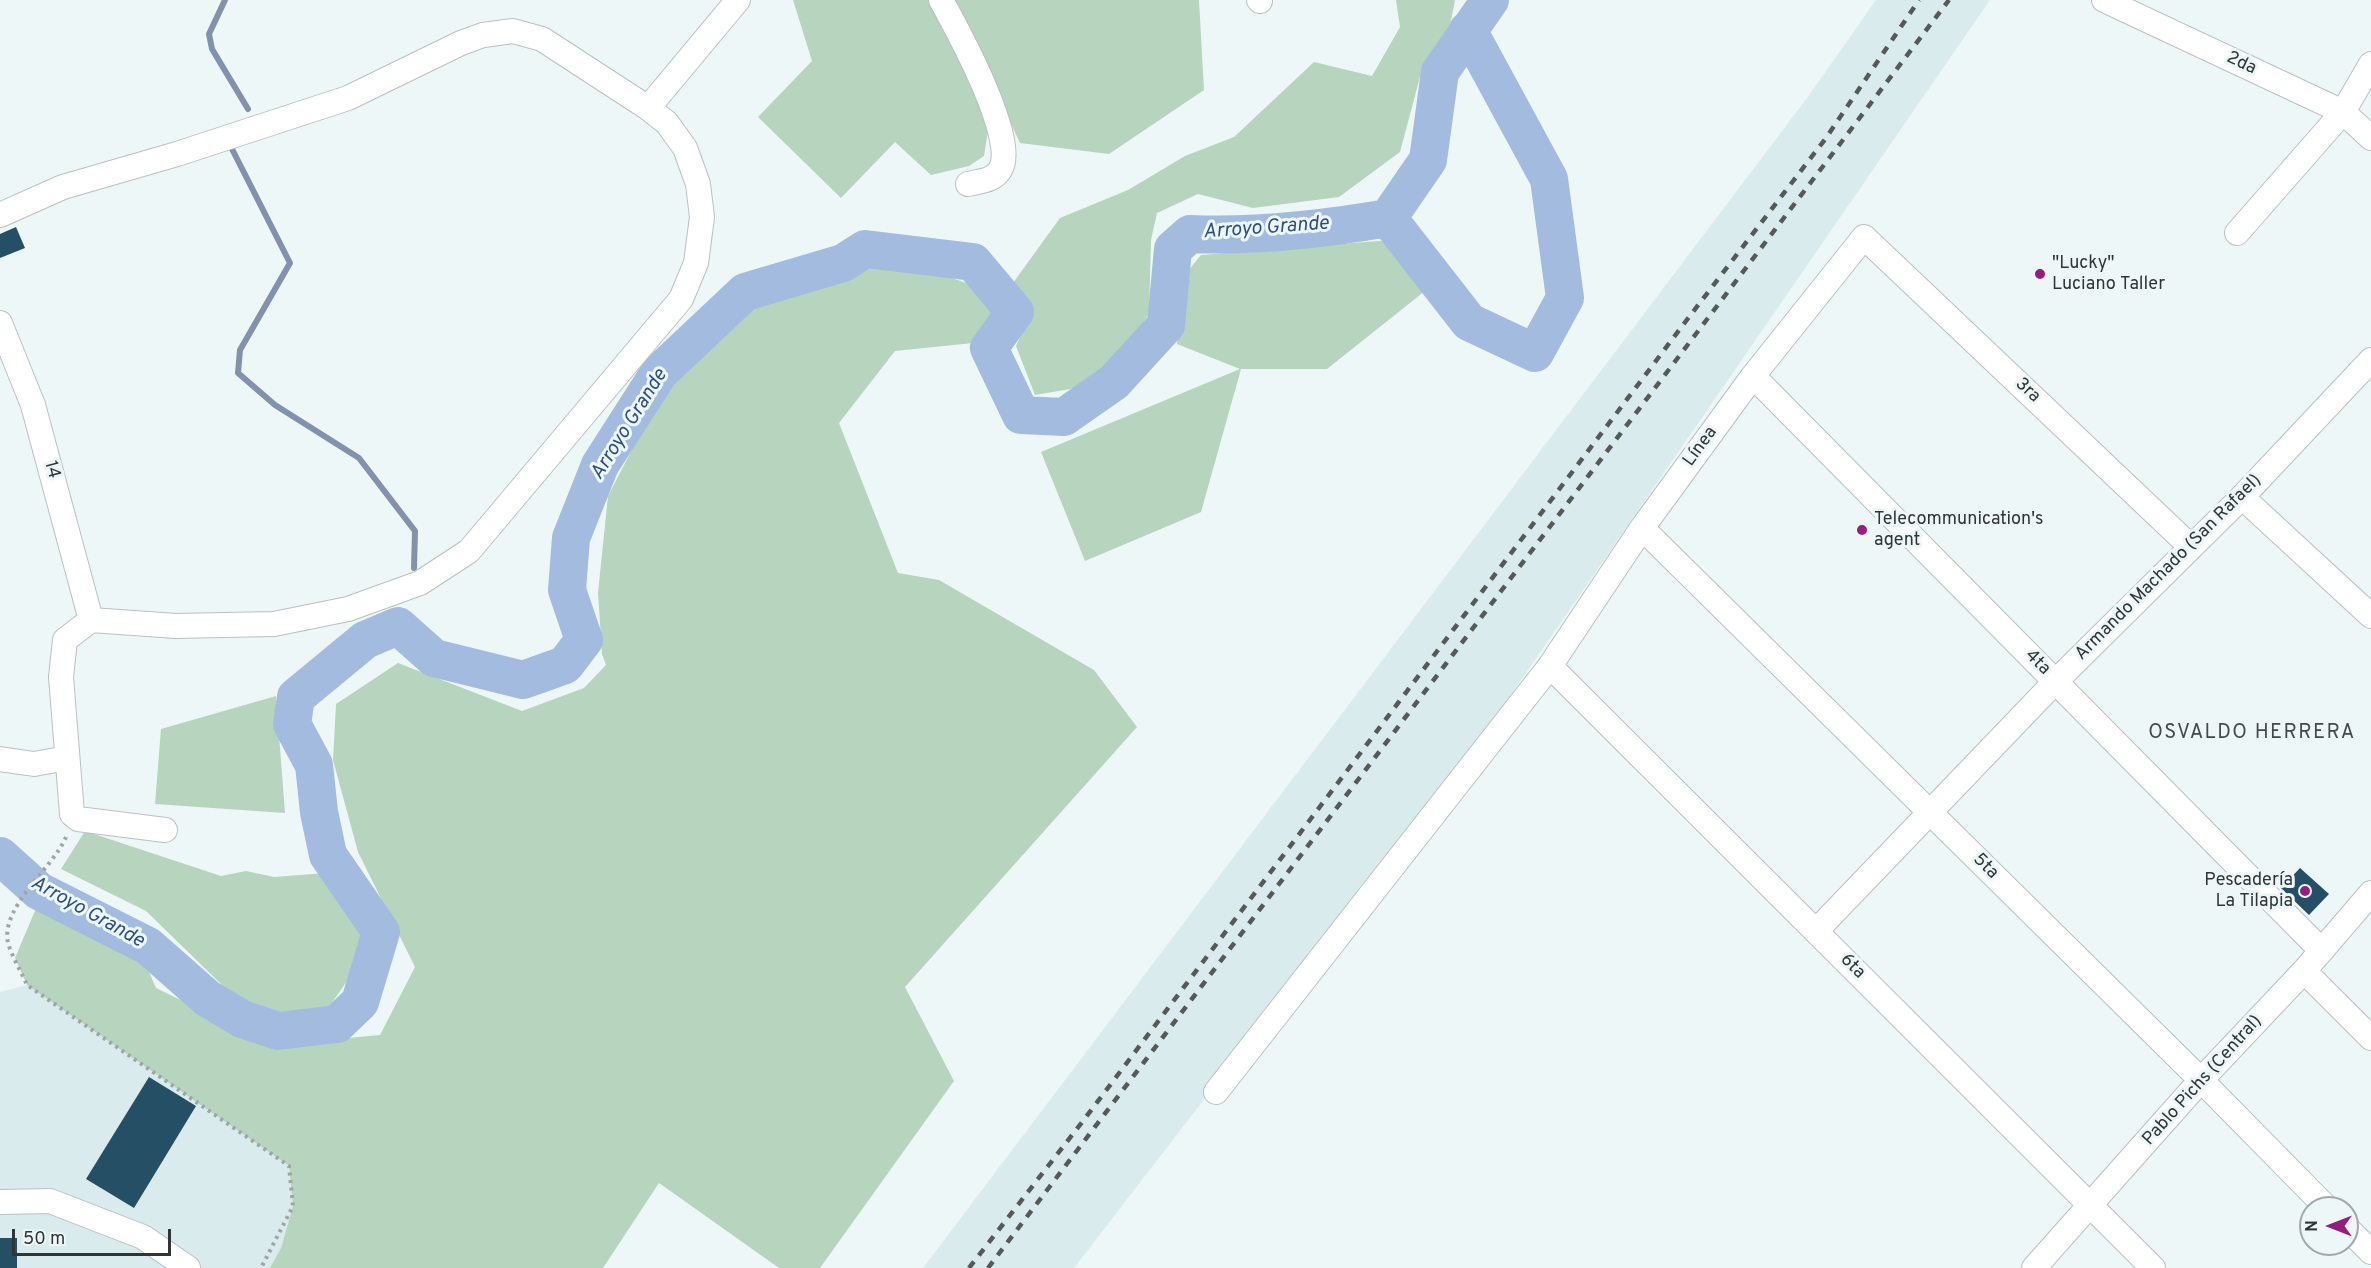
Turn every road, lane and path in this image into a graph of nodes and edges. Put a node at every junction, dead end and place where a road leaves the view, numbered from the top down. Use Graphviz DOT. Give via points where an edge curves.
graph roads {
  1 [pos="738,0"];
  2 [pos="941,0"];
  3 [pos="2104,0"];
  4 [pos="2371,64"];
  5 [pos="648,108"];
  6 [pos="2343,112"];
  7 [pos="2371,138"];
  8 [pos="968,184"];
  9 [pos="0,215"];
  10 [pos="2237,232"];
  11 [pos="1864,237"];
  12 [pos="0,323"];
  13 [pos="2371,360"];
  14 [pos="1753,376"];
  15 [pos="2242,497"];
  16 [pos="1642,528"];
  17 [pos="2190,546"];
  18 [pos="2371,616"];
  19 [pos="91,620"];
  20 [pos="1550,666"];
  21 [pos="2055,682"];
  22 [pos="68,758"];
  23 [pos="0,759"];
  24 [pos="1931,813"];
  25 [pos="72,814"];
  26 [pos="165,830"];
  27 [pos="2371,894"];
  28 [pos="1816,931"];
  29 [pos="2321,950"];
  30 [pos="2304,971"];
  31 [pos="2371,1038"];
  32 [pos="2200,1080"];
  33 [pos="1215,1092"];
  34 [pos="2315,1196"];
  35 [pos="0,1202"];
  36 [pos="2091,1206"];
  37 [pos="2359,1240"];
  38 [pos="2371,1252"];
  39 [pos="188,1268"];
  40 [pos="261,1268"];
  41 [pos="2034,1268"];
  42 [pos="2153,1268"];
  1 -- 5 [label="street"];
  2 -- 8 [label="street" via="993,106 1005,154 1002,168 993,178"];
  3 -- 6 [label="street, 2da"];
  4 -- 6 [label="street"];
  5 -- 9 [label="street" via="542,39 513,31 483,34 348,98 63,188"];
  5 -- 19 [label="street" via="667,123 685,148 698,184 702,218 696,263 681,299 469,551 420,583 348,609 274,624 176,626"];
  6 -- 7 [label="street, 2da"];
  6 -- 10 [label="street"];
  11 -- 14 [label="street, Línea"];
  11 -- 17 [label="street, 3ra"];
  12 -- 19 [label="street, 14" via="33,405"];
  13 -- 15 [label="street, Armando Machado (San Rafael)"];
  14 -- 16 [label="street, Línea"];
  14 -- 21 [label="street, 4ta"];
  15 -- 17 [label="street, Armando Machado (San Rafael)"];
  15 -- 18 [label="street"];
  16 -- 20 [label="street, Línea"];
  16 -- 24 [label="street, 5ta"];
  17 -- 21 [label="street, Armando Machado (San Rafael)"];
  19 -- 22 [label="street" via="65,640 61,676"];
  20 -- 28 [label="street, 6ta"];
  20 -- 33 [label="street, Línea"];
  21 -- 24 [label="street, Armando Machado (San Rafael)"];
  21 -- 29 [label="street, 4ta"];
  22 -- 23 [label="street" via="34,764"];
  22 -- 25 [label="street"];
  24 -- 28 [label="street, Armando Machado (San Rafael)"];
  24 -- 32 [label="street, 5ta"];
  25 -- 26 [label="street" via="78,819"];
  25 -- 40 [label="path" via="60,851 10,915 7,941 27,985 289,1166 293,1206"];
  27 -- 29 [label="street, Pablo Pichs (Central)"];
  28 -- 36 [label="street, 6ta"];
  29 -- 30 [label="street, Pablo Pichs (Central)"];
  30 -- 31 [label="street"];
  30 -- 32 [label="street, Pablo Pichs (Central)"];
  32 -- 34 [label="street, 5ta"];
  32 -- 36 [label="street, Pablo Pichs (Central)"];
  35 -- 39 [label="street" via="50,1201 143,1237"];
  36 -- 41 [label="street, Pablo Pichs (Central)"];
  36 -- 42 [label="street, 6ta"];
  37 -- 38 [label="street"];
}
